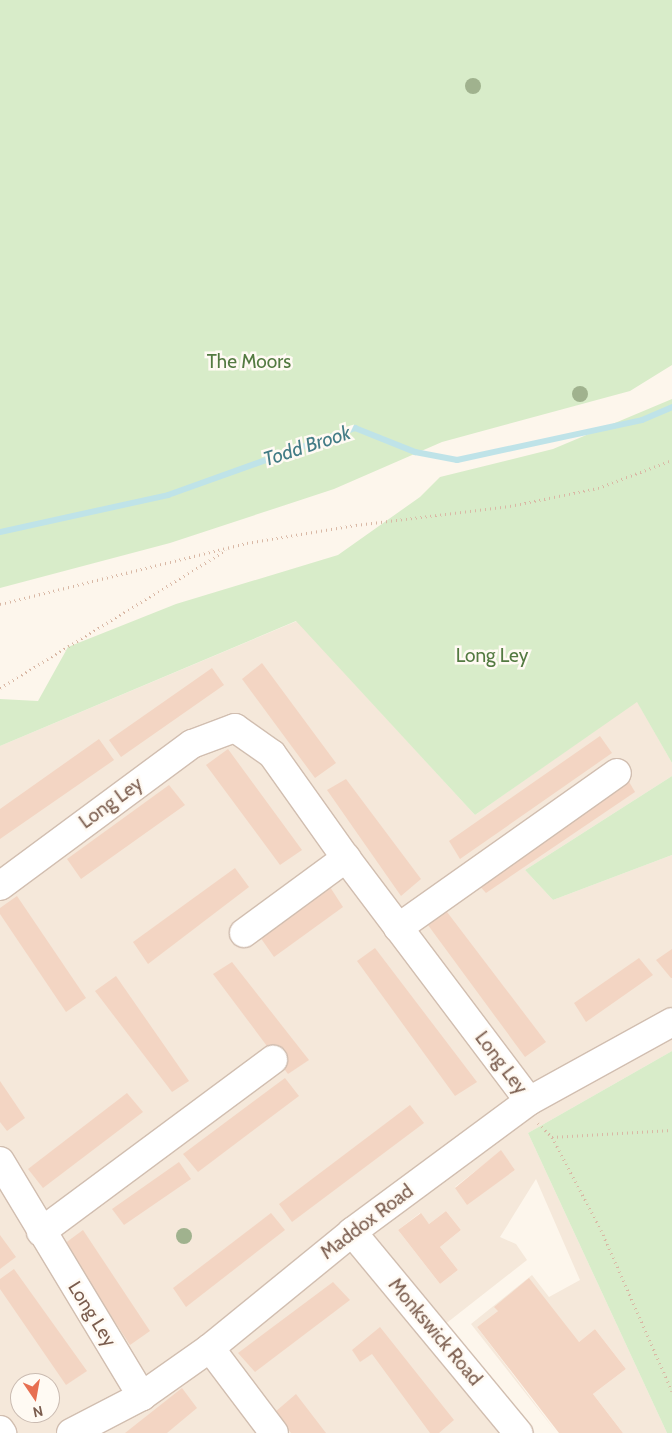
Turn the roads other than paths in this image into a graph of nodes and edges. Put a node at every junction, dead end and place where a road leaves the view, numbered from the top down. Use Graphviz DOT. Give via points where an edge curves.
graph roads {
  1 [pos="617,773"];
  2 [pos="346,858"];
  3 [pos="0,886"];
  4 [pos="398,928"];
  5 [pos="244,933"];
  6 [pos="672,1022"];
  7 [pos="273,1060"];
  8 [pos="525,1105"];
  9 [pos="0,1161"];
  10 [pos="41,1232"];
  11 [pos="352,1232"];
  12 [pos="210,1348"];
  13 [pos="142,1396"];
  14 [pos="0,1430"];
  15 [pos="2,1433"];
  16 [pos="71,1433"];
  17 [pos="274,1433"];
  18 [pos="518,1433"];
  1 -- 4 [label="street"];
  2 -- 3 [label="street, Long Ley" via="272,754 235,728 192,744"];
  2 -- 4 [label="street, Long Ley"];
  2 -- 5 [label="street"];
  4 -- 8 [label="street, Long Ley"];
  6 -- 8 [label="street, Maddox Road"];
  7 -- 10 [label="street"];
  8 -- 11 [label="street, Maddox Road"];
  9 -- 10 [label="street, Long Ley"];
  10 -- 13 [label="street, Long Ley"];
  11 -- 12 [label="street, Maddox Road"];
  11 -- 18 [label="street, Monkswick Road"];
  12 -- 13 [label="street, Maddox Road"];
  12 -- 17 [label="street"];
  13 -- 16 [label="street, Maddox Road"];
  14 -- 15 [label="street"];
}
